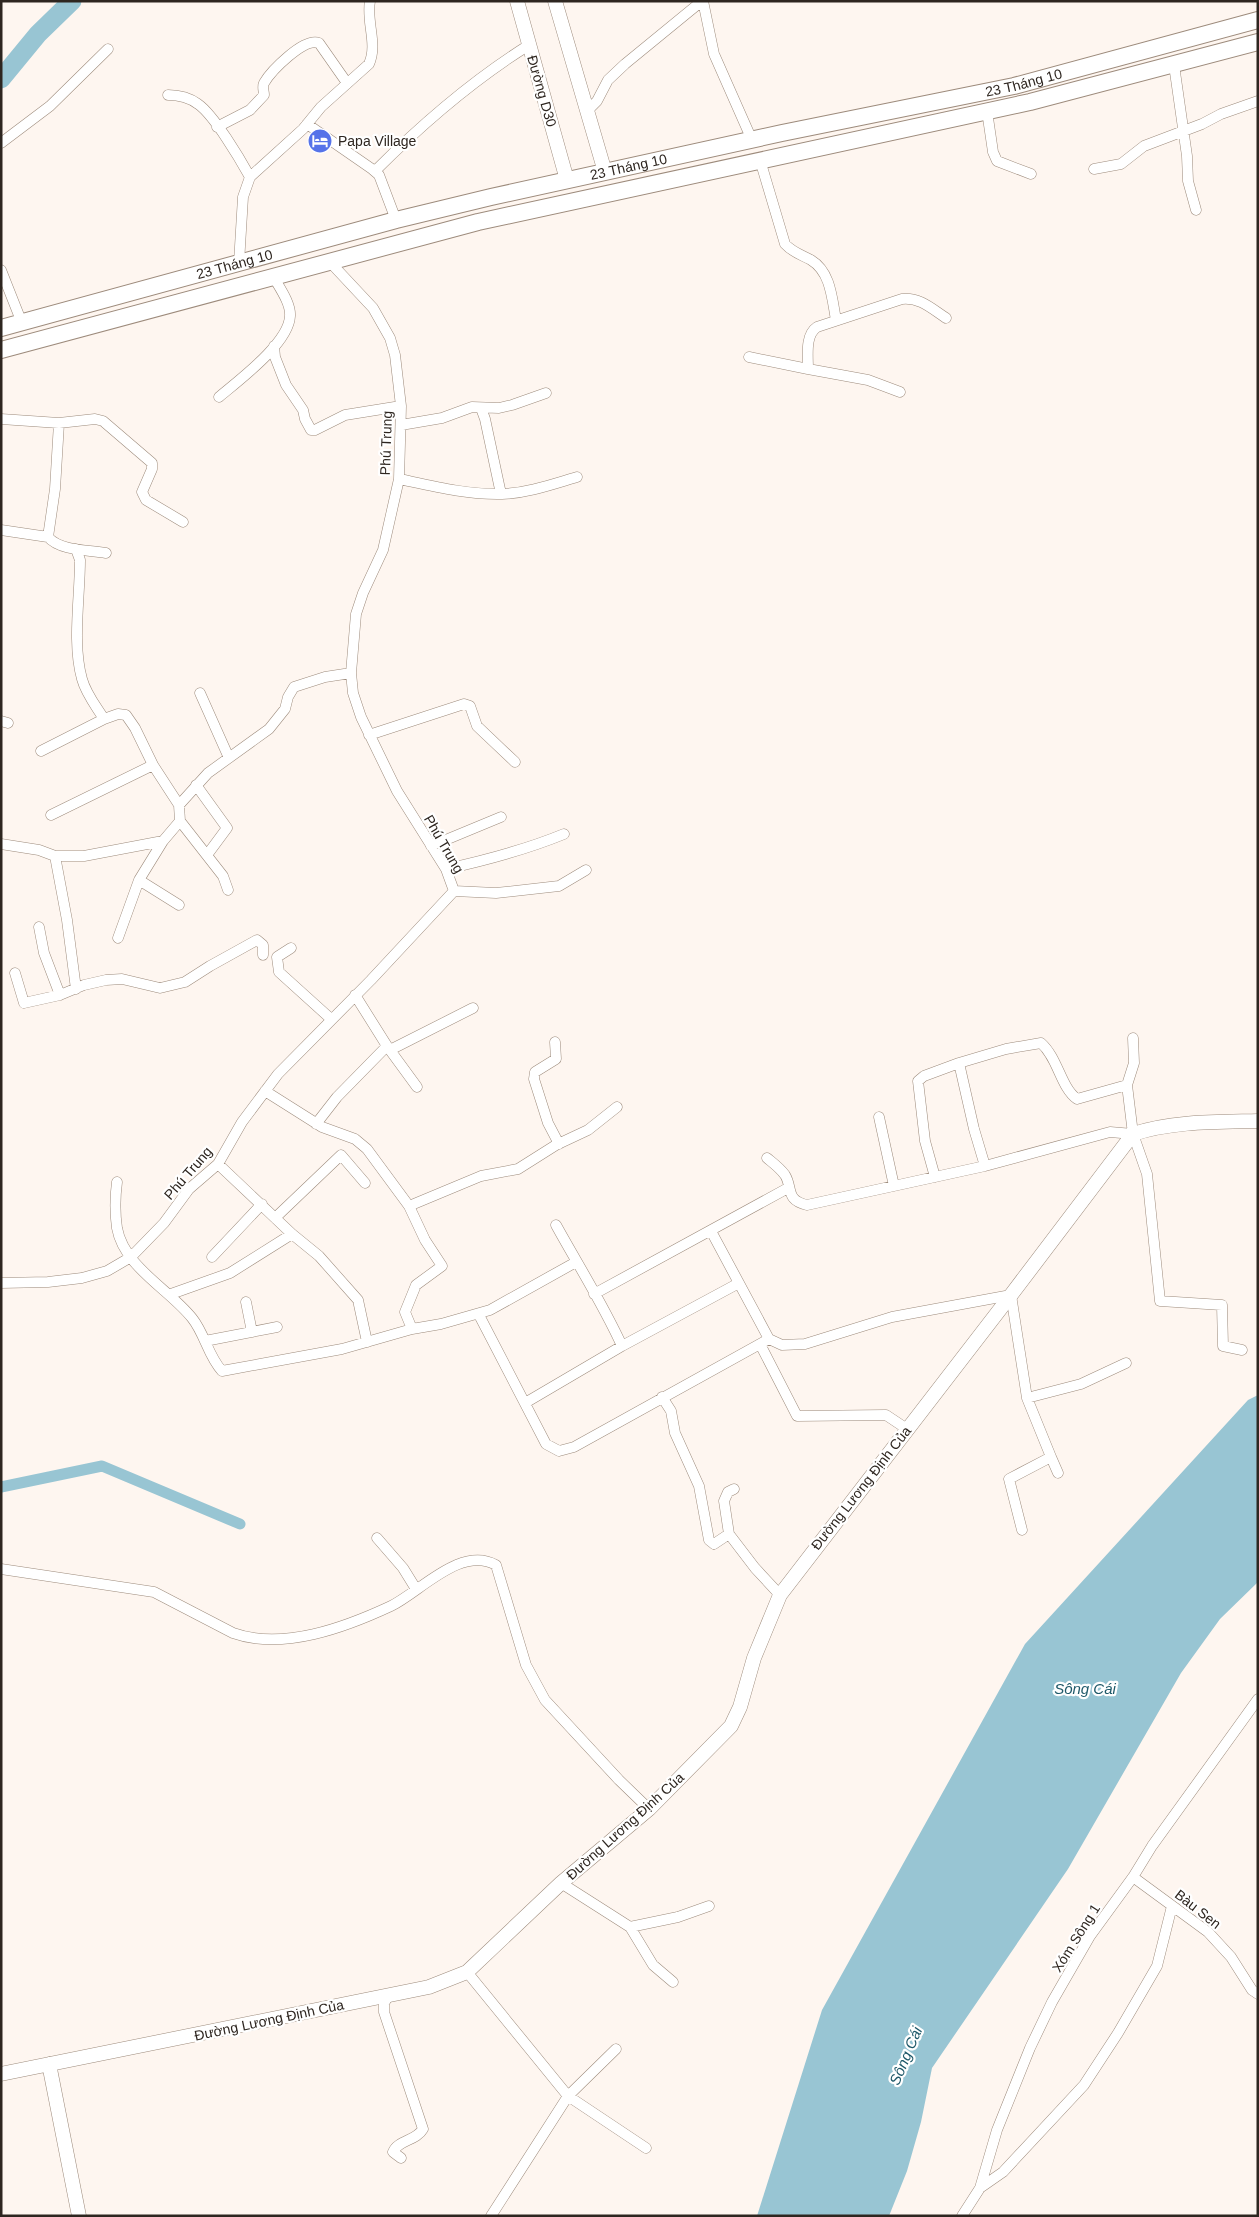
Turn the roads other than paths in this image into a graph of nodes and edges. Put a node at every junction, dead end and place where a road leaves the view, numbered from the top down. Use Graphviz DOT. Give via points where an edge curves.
graph roads {
  1 [pos="370,1"];
  2 [pos="517,1"];
  3 [pos="555,1"];
  4 [pos="702,1"];
  5 [pos="1258,20"];
  6 [pos="1258,42"];
  7 [pos="529,45"];
  8 [pos="108,49"];
  9 [pos="1174,65"];
  10 [pos="348,83"];
  11 [pos="168,95"];
  12 [pos="1258,101"];
  13 [pos="587,111"];
  14 [pos="987,111"];
  15 [pos="307,124"];
  16 [pos="217,127"];
  17 [pos="1184,131"];
  18 [pos="752,140"];
  19 [pos="1,143"];
  20 [pos="760,160"];
  21 [pos="1094,169"];
  22 [pos="375,171"];
  23 [pos="605,172"];
  24 [pos="1031,174"];
  25 [pos="250,177"];
  26 [pos="567,180"];
  27 [pos="611,193"];
  28 [pos="573,201"];
  29 [pos="1196,210"];
  30 [pos="396,220"];
  31 [pos="329,261"];
  32 [pos="239,263"];
  33 [pos="1,270"];
  34 [pos="273,276"];
  35 [pos="946,318"];
  36 [pos="836,320"];
  37 [pos="22,323"];
  38 [pos="1,328"];
  39 [pos="28,343"];
  40 [pos="274,346"];
  41 [pos="1,350"];
  42 [pos="749,357"];
  43 [pos="808,369"];
  44 [pos="900,392"];
  45 [pos="546,393"];
  46 [pos="219,396"];
  47 [pos="401,406"];
  48 [pos="481,408"];
  49 [pos="1,419"];
  50 [pos="59,423"];
  51 [pos="400,425"];
  52 [pos="578,477"];
  53 [pos="399,479"];
  54 [pos="501,494"];
  55 [pos="183,522"];
  56 [pos="1,530"];
  57 [pos="48,537"];
  58 [pos="76,549"];
  59 [pos="106,553"];
  60 [pos="351,673"];
  61 [pos="200,693"];
  62 [pos="104,719"];
  63 [pos="369,735"];
  64 [pos="41,751"];
  65 [pos="229,758"];
  66 [pos="514,762"];
  67 [pos="152,765"];
  68 [pos="196,785"];
  69 [pos="178,805"];
  70 [pos="51,815"];
  71 [pos="501,817"];
  72 [pos="180,821"];
  73 [pos="564,834"];
  74 [pos="162,841"];
  75 [pos="1,844"];
  76 [pos="431,846"];
  77 [pos="207,855"];
  78 [pos="56,856"];
  79 [pos="446,869"];
  80 [pos="586,870"];
  81 [pos="139,880"];
  82 [pos="228,890"];
  83 [pos="454,891"];
  84 [pos="180,906"];
  85 [pos="39,927"];
  86 [pos="118,938"];
  87 [pos="291,948"];
  88 [pos="263,955"];
  89 [pos="15,973"];
  90 [pos="76,989"];
  91 [pos="60,995"];
  92 [pos="355,995"];
  93 [pos="473,1008"];
  94 [pos="331,1019"];
  95 [pos="1133,1038"];
  96 [pos="555,1042"];
  97 [pos="388,1048"];
  98 [pos="959,1063"];
  99 [pos="1127,1085"];
  100 [pos="417,1087"];
  101 [pos="265,1090"];
  102 [pos="617,1107"];
  103 [pos="879,1118"];
  104 [pos="1258,1121"];
  105 [pos="316,1124"];
  106 [pos="1133,1134"];
  107 [pos="559,1144"];
  108 [pos="767,1158"];
  109 [pos="218,1164"];
  110 [pos="985,1166"];
  111 [pos="935,1177"];
  112 [pos="116,1182"];
  113 [pos="365,1183"];
  114 [pos="894,1186"];
  115 [pos="788,1188"];
  116 [pos="262,1204"];
  117 [pos="409,1206"];
  118 [pos="275,1218"];
  119 [pos="556,1225"];
  120 [pos="711,1231"];
  121 [pos="292,1234"];
  122 [pos="131,1256"];
  123 [pos="212,1257"];
  124 [pos="576,1262"];
  125 [pos="1,1283"];
  126 [pos="739,1283"];
  127 [pos="170,1294"];
  128 [pos="594,1294"];
  129 [pos="1011,1295"];
  130 [pos="246,1302"];
  131 [pos="479,1315"];
  132 [pos="277,1327"];
  133 [pos="412,1330"];
  134 [pos="252,1332"];
  135 [pos="205,1341"];
  136 [pos="367,1342"];
  137 [pos="764,1342"];
  138 [pos="622,1346"];
  139 [pos="1242,1350"];
  140 [pos="1126,1363"];
  141 [pos="662,1397"];
  142 [pos="1027,1398"];
  143 [pos="525,1404"];
  144 [pos="907,1429"];
  145 [pos="1051,1457"];
  146 [pos="1058,1473"];
  147 [pos="734,1490"];
  148 [pos="1022,1530"];
  149 [pos="730,1534"];
  150 [pos="377,1538"];
  151 [pos="1,1569"];
  152 [pos="416,1589"];
  153 [pos="780,1595"];
  154 [pos="1258,1699"];
  155 [pos="649,1809"];
  156 [pos="1133,1877"];
  157 [pos="561,1883"];
  158 [pos="710,1906"];
  159 [pos="1172,1906"];
  160 [pos="630,1927"];
  161 [pos="467,1972"];
  162 [pos="673,1982"];
  163 [pos="1258,1994"];
  164 [pos="389,1995"];
  165 [pos="616,2049"];
  166 [pos="49,2064"];
  167 [pos="1,2074"];
  168 [pos="568,2096"];
  169 [pos="646,2148"];
  170 [pos="401,2158"];
  171 [pos="980,2188"];
  172 [pos="79,2216"];
  173 [pos="491,2216"];
  174 [pos="962,2216"];
  1 -- 10 [label="street" via="372,58 363,71"];
  2 -- 7 [label="street, Đường D30"];
  3 -- 13 [label="street"];
  4 -- 13 [label="street" via="624,64 608,80 597,101"];
  4 -- 18 [label="street" via="714,54"];
  5 -- 18 [label="main road, 23 Tháng 10" via="1014,86"];
  6 -- 9 [label="main road, 23 Tháng 10"];
  7 -- 22 [label="street" via="476,81"];
  7 -- 26 [label="street, Đường D30"];
  8 -- 19 [label="street" via="50,106"];
  9 -- 14 [label="main road, 23 Tháng 10"];
  9 -- 17 [label="street"];
  10 -- 15 [label="street" via="321,106"];
  10 -- 16 [label="street" via="319,43 309,43 294,51 268,79 264,84 264,95 250,110"];
  11 -- 16 [label="street" via="198,104"];
  12 -- 17 [label="street"];
  13 -- 23 [label="street"];
  14 -- 20 [label="main road, 23 Tháng 10"];
  14 -- 24 [label="street" via="996,161"];
  15 -- 22 [label="street"];
  15 -- 25 [label="street"];
  16 -- 25 [label="street"];
  17 -- 21 [label="street" via="1144,146 1121,164"];
  17 -- 29 [label="street" via="1188,181"];
  18 -- 20 [label="main road"];
  18 -- 23 [label="main road, 23 Tháng 10"];
  20 -- 27 [label="main road, 23 Tháng 10"];
  20 -- 36 [label="street" via="785,244 790,250 818,264 826,273"];
  22 -- 30 [label="street"];
  23 -- 26 [label="main road, 23 Tháng 10"];
  23 -- 27 [label="main road"];
  25 -- 32 [label="street" via="243,197"];
  26 -- 28 [label="main road"];
  26 -- 30 [label="main road, 23 Tháng 10"];
  27 -- 28 [label="main road, 23 Tháng 10"];
  28 -- 31 [label="main road, 23 Tháng 10"];
  30 -- 32 [label="main road, 23 Tháng 10"];
  31 -- 34 [label="main road, 23 Tháng 10"];
  31 -- 47 [label="street, Phú Trung" via="373,308 390,338"];
  32 -- 37 [label="main road, 23 Tháng 10"];
  33 -- 37 [label="street"];
  34 -- 39 [label="main road, 23 Tháng 10"];
  34 -- 40 [label="street" via="290,317"];
  35 -- 36 [label="street" via="912,298"];
  36 -- 43 [label="street" via="812,330"];
  37 -- 38 [label="main road, 23 Tháng 10"];
  37 -- 39 [label="main road"];
  39 -- 41 [label="main road, 23 Tháng 10"];
  40 -- 46 [label="street"];
  40 -- 47 [label="street" via="286,385 303,410 311,430 345,415"];
  42 -- 43 [label="street"];
  43 -- 44 [label="street" via="868,380"];
  45 -- 48 [label="street" via="512,405"];
  47 -- 51 [label="street, Phú Trung"];
  48 -- 51 [label="street" via="472,407 442,418"];
  48 -- 54 [label="street"];
  49 -- 50 [label="street"];
  50 -- 55 [label="street" via="104,421 152,463 142,492 146,500"];
  50 -- 57 [label="street"];
  51 -- 53 [label="street, Phú Trung"];
  52 -- 54 [label="street"];
  53 -- 54 [label="street" via="438,488"];
  53 -- 60 [label="street, Phú Trung" via="383,550 356,614"];
  56 -- 57 [label="street"];
  57 -- 58 [label="street" via="53,542"];
  58 -- 59 [label="street"];
  58 -- 62 [label="street" via="80,560 79,664 88,694"];
  60 -- 63 [label="street, Phú Trung" via="357,707"];
  60 -- 65 [label="street" via="294,687 285,709 269,729"];
  61 -- 65 [label="street"];
  62 -- 64 [label="street"];
  62 -- 67 [label="street" via="126,715"];
  63 -- 66 [label="street" via="464,704 470,706 483,733"];
  63 -- 76 [label="street, Phú Trung" via="397,791"];
  65 -- 68 [label="street"];
  67 -- 69 [label="street"];
  67 -- 70 [label="street"];
  68 -- 69 [label="street"];
  68 -- 77 [label="street" via="227,828"];
  69 -- 72 [label="street"];
  71 -- 76 [label="street"];
  72 -- 74 [label="street"];
  72 -- 77 [label="street"];
  73 -- 79 [label="street" via="491,860"];
  74 -- 78 [label="street" via="84,856"];
  74 -- 81 [label="street"];
  75 -- 78 [label="street"];
  76 -- 79 [label="street, Phú Trung"];
  77 -- 82 [label="street" via="223,876"];
  78 -- 90 [label="street"];
  79 -- 83 [label="street, Phú Trung"];
  80 -- 83 [label="street" via="559,886 496,893"];
  81 -- 84 [label="street"];
  81 -- 86 [label="street"];
  83 -- 92 [label="street, Phú Trung"];
  85 -- 91 [label="street" via="44,953"];
  87 -- 94 [label="street" via="277,958 279,972"];
  88 -- 90 [label="street" via="263,946 257,940 186,982 160,988 122,979 106,980"];
  89 -- 91 [label="street" via="24,1003"];
  90 -- 91 [label="street"];
  92 -- 94 [label="street, Phú Trung"];
  92 -- 97 [label="street"];
  93 -- 97 [label="street"];
  94 -- 101 [label="street, Phú Trung"];
  95 -- 99 [label="street" via="1134,1063"];
  96 -- 107 [label="street" via="556,1059 535,1072 534,1079 548,1123"];
  97 -- 100 [label="street"];
  97 -- 105 [label="street" via="337,1097"];
  98 -- 99 [label="street" via="1041,1043 1077,1100"];
  98 -- 110 [label="street"];
  98 -- 111 [label="street" via="918,1081 925,1142"];
  99 -- 106 [label="street"];
  101 -- 105 [label="street"];
  101 -- 109 [label="street, Phú Trung"];
  102 -- 107 [label="street" via="588,1130"];
  103 -- 114 [label="street"];
  104 -- 106 [label="street" via="1150,1128"];
  105 -- 117 [label="street" via="355,1140 367,1149"];
  106 -- 110 [label="street" via="1110,1132"];
  106 -- 129 [label="street, Đường Lương Định Của"];
  106 -- 139 [label="street" via="1147,1174 1160,1301 1222,1305 1223,1346"];
  107 -- 117 [label="street" via="518,1169 481,1176"];
  108 -- 115 [label="street" via="787,1177"];
  109 -- 116 [label="street"];
  109 -- 122 [label="street, Phú Trung" via="190,1189 164,1223"];
  110 -- 111 [label="street"];
  111 -- 114 [label="street"];
  112 -- 122 [label="street" via="117,1229"];
  113 -- 118 [label="street" via="341,1155"];
  114 -- 115 [label="street" via="807,1205 791,1196"];
  115 -- 120 [label="street"];
  116 -- 118 [label="street"];
  116 -- 123 [label="street"];
  117 -- 133 [label="street" via="442,1266 416,1285 405,1312"];
  118 -- 121 [label="street"];
  119 -- 124 [label="street"];
  120 -- 126 [label="street"];
  120 -- 128 [label="street"];
  121 -- 127 [label="street" via="230,1273"];
  121 -- 136 [label="street" via="320,1256 358,1300"];
  122 -- 125 [label="street, Phú Trung" via="108,1270 82,1278"];
  122 -- 127 [label="street"];
  124 -- 128 [label="street"];
  124 -- 131 [label="street"];
  126 -- 137 [label="street"];
  126 -- 138 [label="street"];
  127 -- 135 [label="street" via="193,1320"];
  128 -- 138 [label="street"];
  129 -- 137 [label="street" via="892,1317 805,1344"];
  129 -- 142 [label="street"];
  129 -- 144 [label="street, Đường Lương Định Của"];
  130 -- 134 [label="street"];
  131 -- 133 [label="street"];
  131 -- 143 [label="street"];
  132 -- 134 [label="street"];
  133 -- 136 [label="street"];
  134 -- 135 [label="street"];
  135 -- 136 [label="street" via="222,1372"];
  137 -- 141 [label="street"];
  137 -- 144 [label="street" via="796,1416 886,1415"];
  138 -- 143 [label="street"];
  140 -- 142 [label="street" via="1081,1384"];
  141 -- 143 [label="street" via="574,1447 559,1451 546,1444"];
  141 -- 149 [label="street" via="671,1411 675,1433 699,1486 709,1540 714,1544"];
  142 -- 145 [label="street"];
  144 -- 153 [label="street, Đường Lương Định Của"];
  145 -- 146 [label="street"];
  145 -- 148 [label="street" via="1009,1479"];
  147 -- 149 [label="street" via="728,1492 724,1501"];
  149 -- 153 [label="street"];
  150 -- 152 [label="street"];
  151 -- 152 [label="street" via="154,1592 245,1638 293,1637 341,1626 394,1605"];
  152 -- 155 [label="street" via="462,1563 478,1560 496,1565 526,1665 545,1700"];
  153 -- 155 [label="street, Đường Lương Định Của" via="754,1658 740,1707 730,1726"];
  154 -- 156 [label="street, Xóm Sông 1"];
  155 -- 157 [label="street, Đường Lương Định Của"];
  156 -- 159 [label="street, Bàu Sen"];
  156 -- 171 [label="street, Xóm Sông 1" via="1090,1936 1052,2002 998,2130"];
  157 -- 160 [label="street"];
  157 -- 161 [label="street, Đường Lương Định Của"];
  158 -- 160 [label="street" via="678,1917"];
  159 -- 163 [label="street, Bàu Sen" via="1208,1932"];
  159 -- 171 [label="street" via="1157,1966 1084,2085 1003,2172"];
  160 -- 162 [label="street" via="653,1965"];
  161 -- 164 [label="street, Đường Lương Định Của" via="429,1987"];
  161 -- 168 [label="street"];
  164 -- 166 [label="street, Đường Lương Định Của"];
  164 -- 170 [label="street" via="384,2003 384,2012 423,2129 415,2138 395,2147 393,2152"];
  165 -- 168 [label="street"];
  166 -- 167 [label="street, Đường Lương Định Của"];
  166 -- 172 [label="street"];
  168 -- 169 [label="street"];
  168 -- 173 [label="street"];
  171 -- 174 [label="street, Xóm Sông 1"];
}
